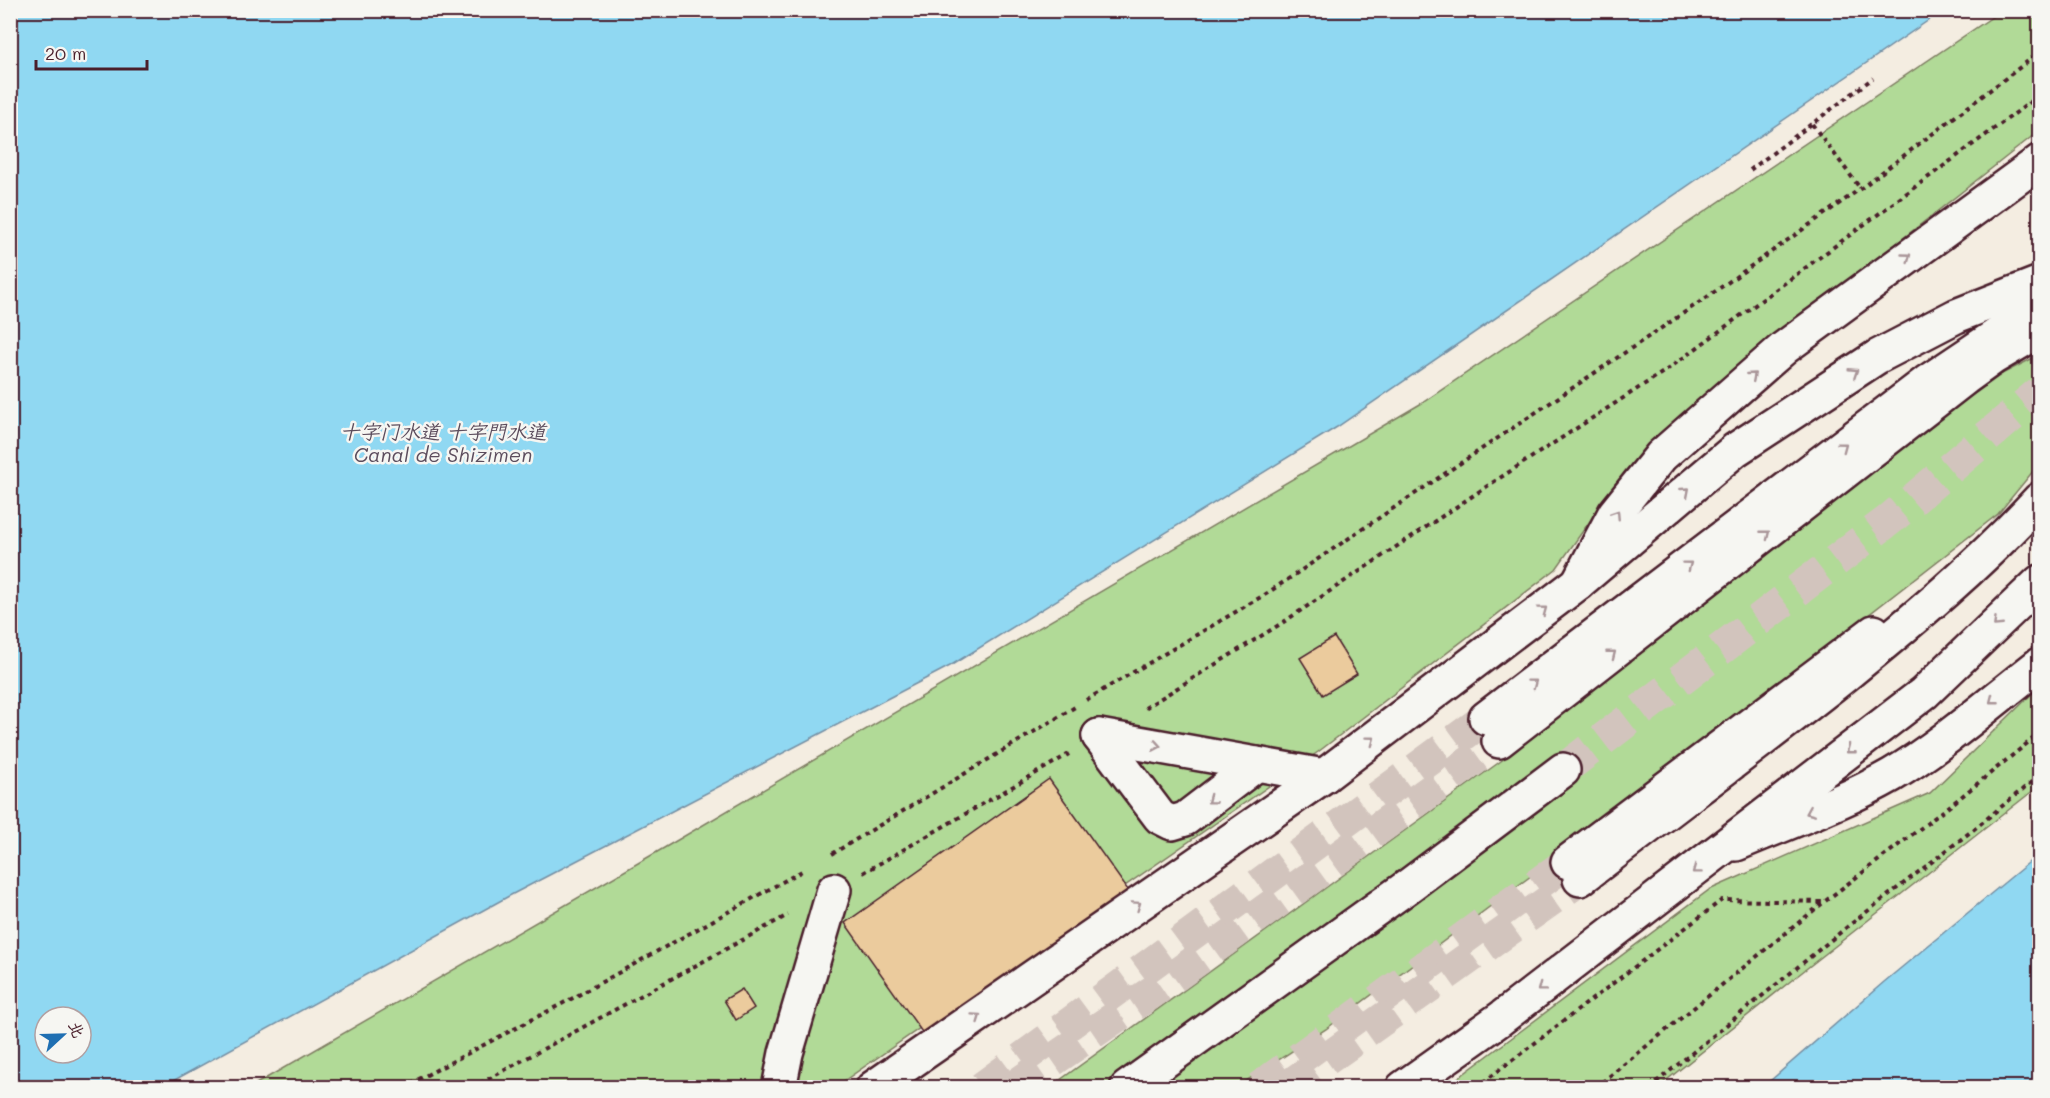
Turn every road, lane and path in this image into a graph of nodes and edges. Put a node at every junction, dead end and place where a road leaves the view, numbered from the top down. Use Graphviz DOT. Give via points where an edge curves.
graph roads {
  1 [pos="2040,52"];
  2 [pos="1873,78"];
  3 [pos="2040,94"];
  4 [pos="1812,124"];
  5 [pos="2040,161"];
  6 [pos="1750,170"];
  7 [pos="1860,189"];
  8 [pos="2040,283"];
  9 [pos="2040,312"];
  10 [pos="2040,330"];
  11 [pos="2040,482"];
  12 [pos="2040,500"];
  13 [pos="2040,582"];
  14 [pos="1578,584"];
  15 [pos="2040,664"];
  16 [pos="2040,733"];
  17 [pos="1100,736"];
  18 [pos="1257,764"];
  19 [pos="2040,775"];
  20 [pos="1324,776"];
  21 [pos="1723,849"];
  22 [pos="831,855"];
  23 [pos="810,867"];
  24 [pos="834,890"];
  25 [pos="1824,902"];
  26 [pos="402,1088"];
  27 [pos="472,1088"];
  28 [pos="779,1088"];
  29 [pos="873,1088"];
  30 [pos="1127,1088"];
  31 [pos="1160,1088"];
  32 [pos="1403,1088"];
  33 [pos="1476,1088"];
  34 [pos="1595,1088"];
  35 [pos="1649,1088"];
  1 -- 7 [label="path"];
  2 -- 4 [label="path"];
  3 -- 17 [label="path" via="1668,369 1282,623"];
  4 -- 6 [label="path"];
  4 -- 7 [label="path"];
  14 -- 5 [label="main road, one-way" via="1615,513 1661,456 1784,348"];
  7 -- 22 [label="path" via="1703,300 1266,594"];
  14 -- 8 [label="main road, one-way" via="1735,450 1877,357 1956,315"];
  9 -- 10 [label="main road" via="2006,329 1927,382 1493,730 1965,378"];
  11 -- 12 [label="main road" via="1995,531 1911,605 1574,871 1784,724 1923,613"];
  13 -- 21 [label="main road, one-way" via="1924,693"];
  20 -- 14 [label="main road, one-way"];
  15 -- 21 [label="main road, one-way" via="1892,774"];
  16 -- 25 [label="path"];
  17 -- 18 [label="main road, one-way"];
  18 -- 17 [label="main road, one-way" via="1185,819 1172,823 1160,817"];
  17 -- 24 [label="path"];
  18 -- 20 [label="main road"];
  19 -- 35 [label="path"];
  29 -- 20 [label="main road, one-way"];
  21 -- 32 [label="main road, one-way"];
  23 -- 26 [label="path"];
  24 -- 27 [label="path"];
  24 -- 28 [label="main road"];
  25 -- 33 [label="path" via="1722,900"];
  25 -- 34 [label="path"];
  30 -- 31 [label="main road" via="1397,894 1570,777 1418,903"];
}
